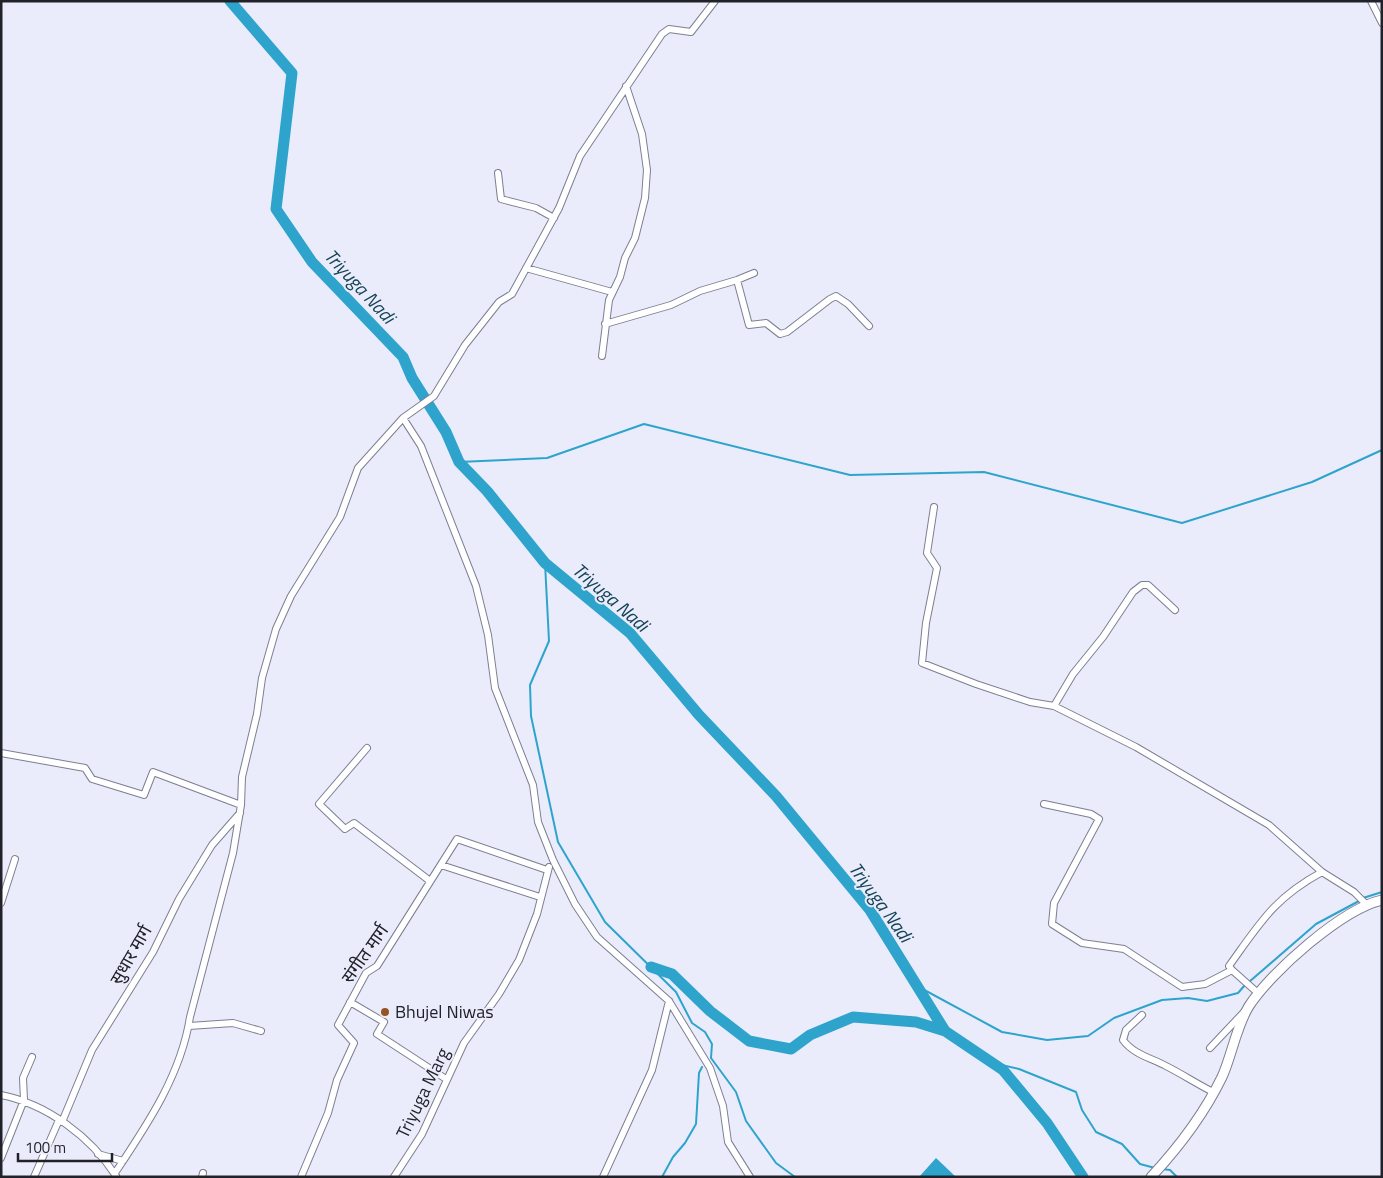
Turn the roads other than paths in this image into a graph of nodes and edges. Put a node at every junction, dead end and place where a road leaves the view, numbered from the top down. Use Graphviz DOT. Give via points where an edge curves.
graph roads {
  1 [pos="715,1"];
  2 [pos="1371,1"];
  3 [pos="1382,23"];
  4 [pos="626,86"];
  5 [pos="498,173"];
  6 [pos="554,218"];
  7 [pos="526,268"];
  8 [pos="754,272"];
  9 [pos="737,280"];
  10 [pos="612,292"];
  11 [pos="605,324"];
  12 [pos="869,326"];
  13 [pos="602,356"];
  14 [pos="403,418"];
  15 [pos="934,507"];
  16 [pos="1175,610"];
  17 [pos="1054,706"];
  18 [pos="366,748"];
  19 [pos="1,752"];
  20 [pos="1044,804"];
  21 [pos="241,808"];
  22 [pos="16,859"];
  23 [pos="553,860"];
  24 [pos="441,864"];
  25 [pos="547,870"];
  26 [pos="1322,872"];
  27 [pos="430,881"];
  28 [pos="540,897"];
  29 [pos="1382,900"];
  30 [pos="1,903"];
  31 [pos="1367,905"];
  32 [pos="1232,970"];
  33 [pos="1259,994"];
  34 [pos="669,1001"];
  35 [pos="350,1002"];
  36 [pos="1248,1007"];
  37 [pos="1142,1015"];
  38 [pos="189,1026"];
  39 [pos="261,1031"];
  40 [pos="1210,1048"];
  41 [pos="32,1058"];
  42 [pos="446,1079"];
  43 [pos="1213,1092"];
  44 [pos="1,1095"];
  45 [pos="24,1100"];
  46 [pos="61,1121"];
  47 [pos="97,1154"];
  48 [pos="1,1158"];
  49 [pos="123,1161"];
  50 [pos="116,1175"];
  51 [pos="34,1177"];
  52 [pos="301,1177"];
  53 [pos="394,1177"];
  54 [pos="603,1177"];
  55 [pos="750,1177"];
  56 [pos="1151,1177"];
  1 -- 4 [label="street" via="691,32 669,29 662,34"];
  2 -- 3 [label="street"];
  4 -- 6 [label="street" via="580,156"];
  4 -- 10 [label="street" via="642,134 647,170 645,198 636,233"];
  5 -- 6 [label="street" via="501,199 536,208"];
  6 -- 7 [label="street"];
  7 -- 10 [label="street"];
  7 -- 14 [label="street" via="512,294 499,302 471,338 434,396"];
  8 -- 9 [label="street"];
  9 -- 11 [label="street" via="700,291 671,305"];
  9 -- 12 [label="street" via="749,326 766,322 780,334 787,332 836,296"];
  10 -- 11 [label="street"];
  11 -- 13 [label="street"];
  14 -- 21 [label="street" via="358,468 340,517 291,596 276,629 262,678 258,714 242,776"];
  14 -- 23 [label="street" via="421,446 476,586 488,635 495,688 533,785 538,822"];
  15 -- 17 [label="street" via="927,553 938,568 926,623 922,663 1030,702"];
  16 -- 17 [label="street" via="1148,585 1142,585 1133,592 1073,674"];
  17 -- 26 [label="street" via="1136,747 1269,825"];
  18 -- 27 [label="street" via="319,804 345,829 354,823"];
  19 -- 21 [label="street" via="86,768 92,779 144,795 152,772"];
  20 -- 32 [label="street" via="1091,814 1099,819 1054,903 1052,924 1082,943 1124,949 1182,987 1205,984"];
  21 -- 38 [label="street" via="233,853"];
  21 -- 46 [label="street, सुधार मार्ग" via="212,845 92,1050"];
  22 -- 30 [label="street"];
  23 -- 25 [label="street, Triyuga Marg"];
  23 -- 34 [label="street" via="597,937"];
  24 -- 25 [label="street, संगीत मार्ग" via="457,839"];
  24 -- 27 [label="street, संगीत मार्ग"];
  24 -- 28 [label="street"];
  25 -- 28 [label="street, Triyuga Marg"];
  26 -- 31 [label="street" via="1354,892"];
  26 -- 32 [label="street" via="1297,886 1268,911 1229,966"];
  27 -- 35 [label="street, संगीत मार्ग" via="377,966 366,973"];
  28 -- 42 [label="street, Triyuga Marg" via="537,914 518,960 499,994 464,1043"];
  29 -- 31 [label="main road"];
  31 -- 33 [label="main road" via="1325,930"];
  32 -- 33 [label="street"];
  33 -- 36 [label="main road"];
  34 -- 54 [label="street" via="652,1070"];
  34 -- 55 [label="street" via="710,1068 723,1106 728,1142"];
  35 -- 42 [label="street" via="384,1022 377,1034"];
  35 -- 52 [label="street, संगीत मार्ग" via="338,1025 354,1043"];
  36 -- 40 [label="street"];
  36 -- 43 [label="main road" via="1222,1077"];
  37 -- 43 [label="street" via="1126,1030 1123,1040 1126,1044 1140,1055"];
  38 -- 39 [label="street" via="233,1023"];
  38 -- 49 [label="street" via="179,1066"];
  41 -- 45 [label="street" via="23,1078"];
  42 -- 53 [label="street, Triyuga Marg" via="422,1134"];
  43 -- 56 [label="main road" via="1201,1115"];
  44 -- 45 [label="street"];
  45 -- 46 [label="street"];
  45 -- 48 [label="street"];
  46 -- 47 [label="street" via="84,1138"];
  46 -- 51 [label="street, सुधार मार्ग"];
  47 -- 49 [label="street"];
  47 -- 50 [label="street"];
  49 -- 50 [label="street"];
}
